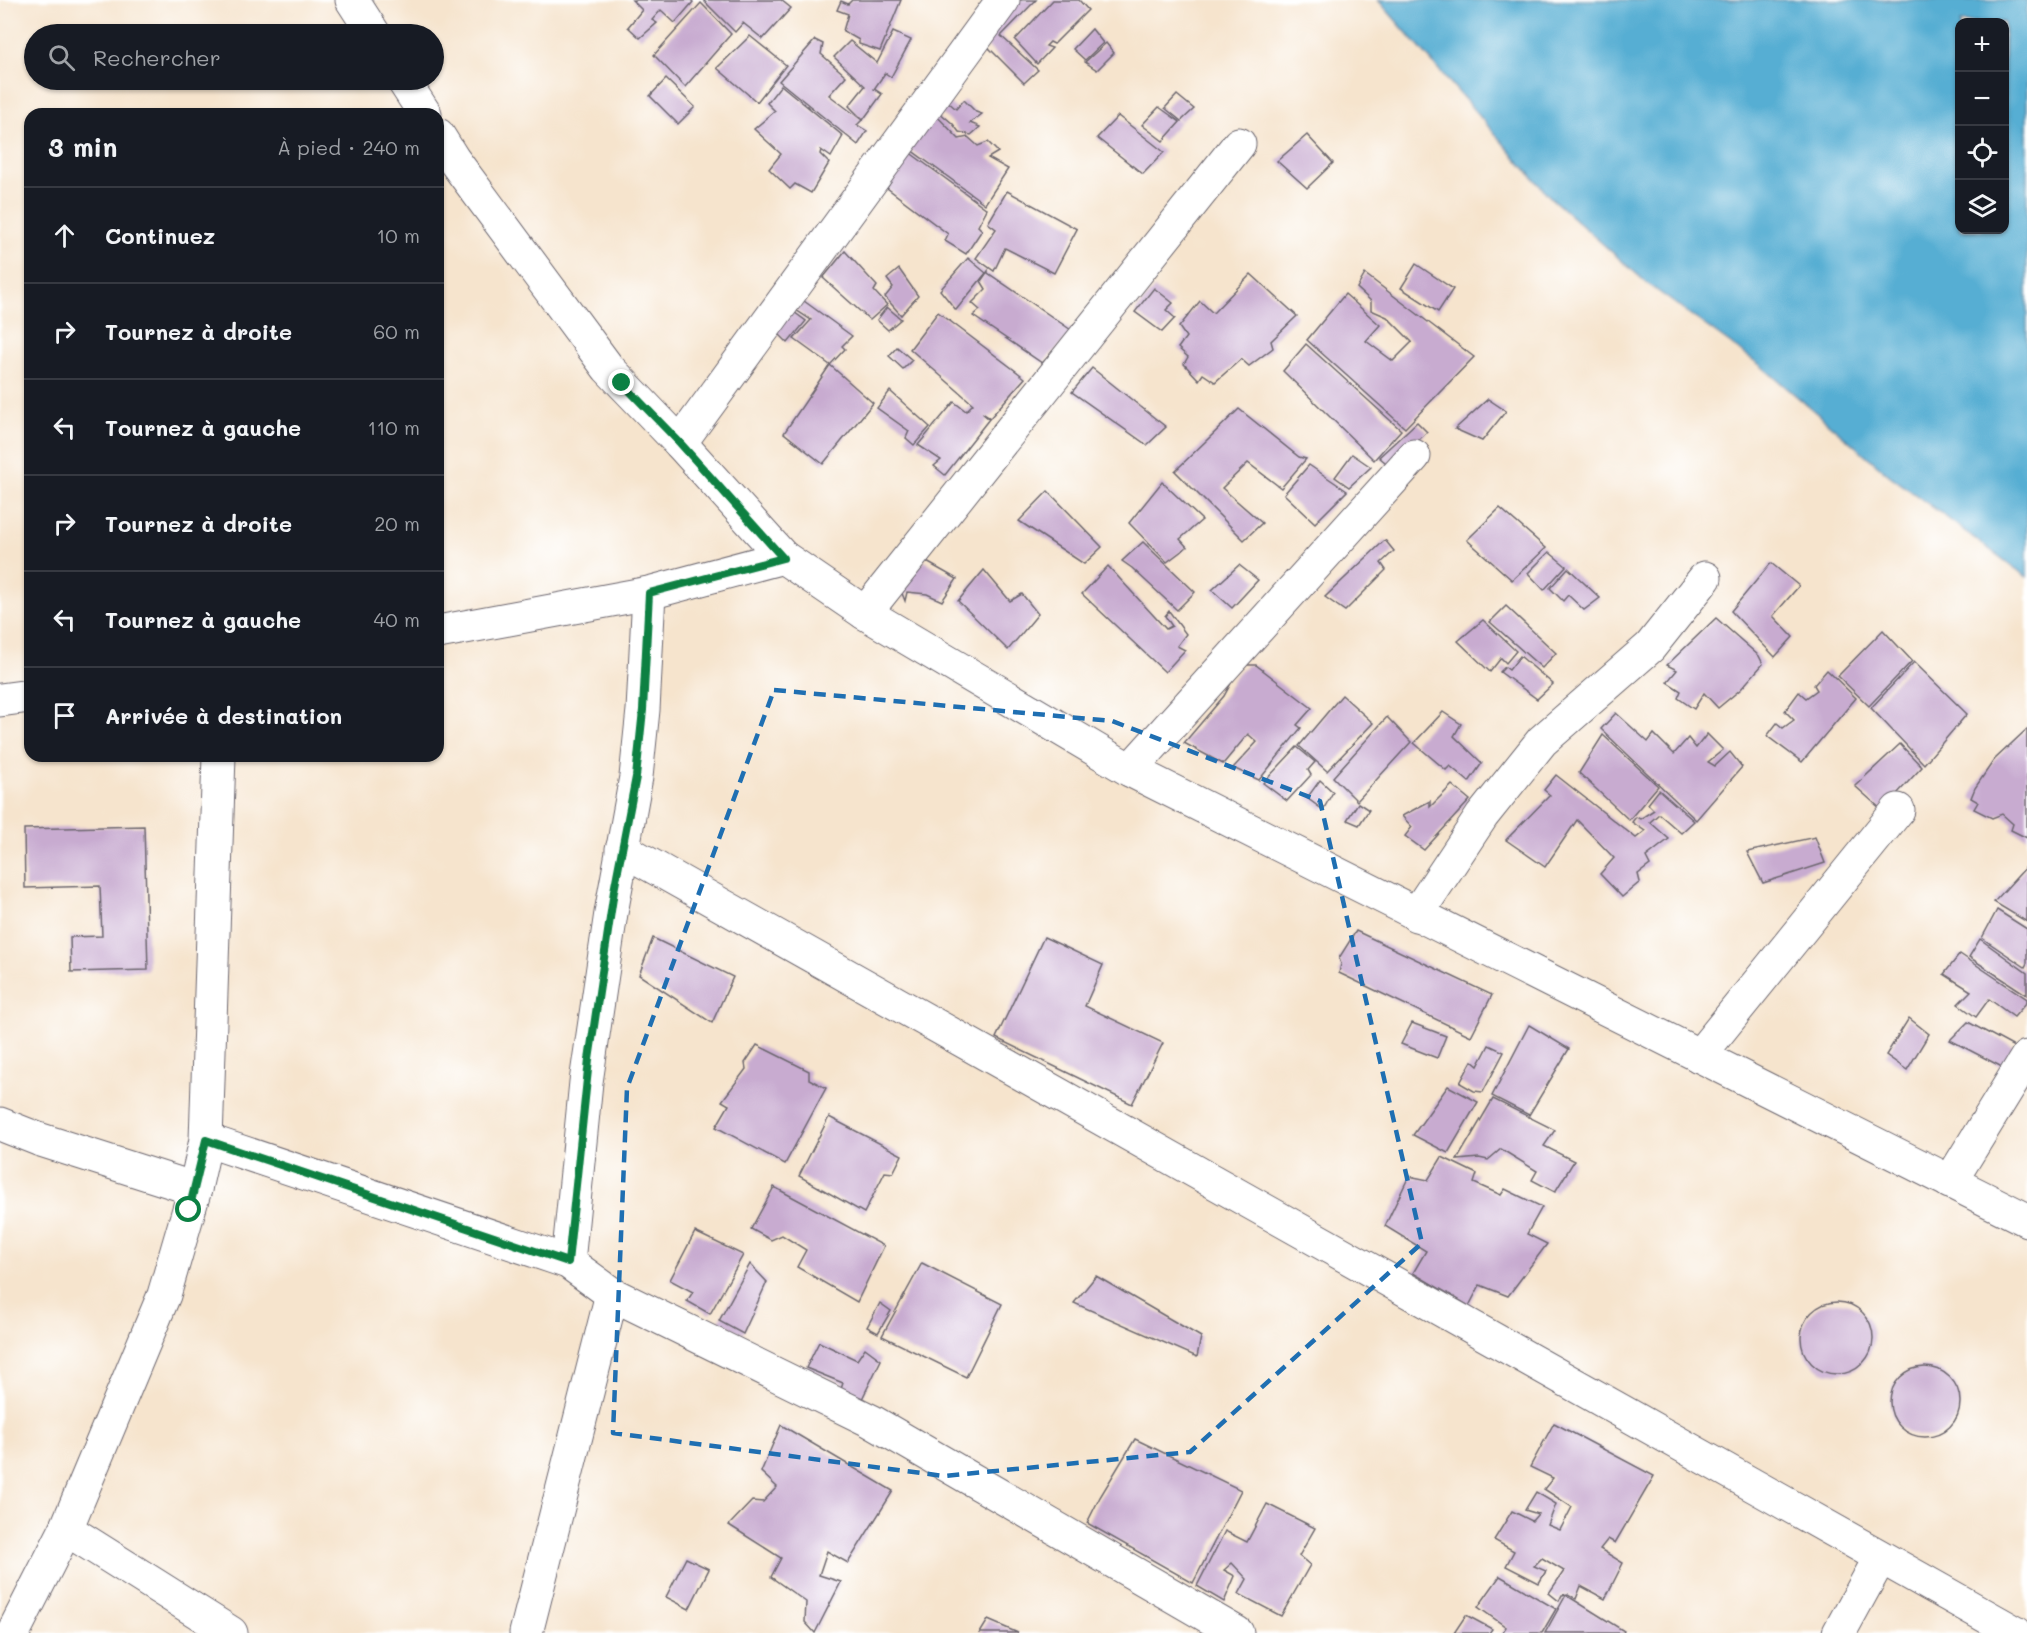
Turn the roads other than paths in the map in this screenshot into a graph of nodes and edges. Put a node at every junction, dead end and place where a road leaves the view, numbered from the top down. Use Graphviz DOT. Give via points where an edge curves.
graph roads {
  1 [pos="352,0"];
  2 [pos="992,2"];
  3 [pos="368,24"];
  4 [pos="409,90"];
  5 [pos="420,108"];
  6 [pos="1239,144"];
  7 [pos="444,145"];
  8 [pos="680,443"];
  9 [pos="1414,456"];
  10 [pos="783,558"];
  11 [pos="1706,578"];
  12 [pos="649,593"];
  13 [pos="865,613"];
  14 [pos="444,631"];
  15 [pos="219,762"];
  16 [pos="1130,770"];
  17 [pos="1898,810"];
  18 [pos="622,849"];
  19 [pos="1416,915"];
  20 [pos="1700,1056"];
  21 [pos="2027,1058"];
  22 [pos="0,1124"];
  23 [pos="206,1140"];
  24 [pos="1950,1182"];
  25 [pos="195,1189"];
  26 [pos="2027,1220"];
  27 [pos="568,1262"];
  28 [pos="612,1294"];
  29 [pos="66,1529"];
  30 [pos="1880,1558"];
  31 [pos="12,1633"];
  32 [pos="231,1633"];
  33 [pos="526,1633"];
  34 [pos="1237,1633"];
  35 [pos="1839,1633"];
  36 [pos="2016,1633"];
  1 -- 3 [label="street"];
  2 -- 8 [label="street"];
  4 -- 5 [label="street"];
  6 -- 13 [label="street"];
  7 -- 8 [label="street" via="608,368"];
  8 -- 10 [label="street"];
  9 -- 16 [label="street"];
  10 -- 12 [label="street"];
  10 -- 13 [label="street"];
  11 -- 19 [label="street" via="1650,647 1542,741 1482,816"];
  12 -- 14 [label="street"];
  12 -- 18 [label="street" via="636,777"];
  13 -- 16 [label="street"];
  15 -- 23 [label="street"];
  16 -- 19 [label="street"];
  17 -- 20 [label="street"];
  18 -- 27 [label="street" via="586,1082"];
  18 -- 30 [label="street"];
  19 -- 20 [label="street"];
  20 -- 24 [label="street"];
  21 -- 24 [label="street"];
  22 -- 25 [label="street" via="38,1140"];
  23 -- 25 [label="street"];
  23 -- 27 [label="street"];
  24 -- 26 [label="street"];
  25 -- 29 [label="street" via="164,1294"];
  27 -- 28 [label="street"];
  28 -- 33 [label="street"];
  28 -- 34 [label="street" via="871,1421"];
  29 -- 31 [label="street"];
  29 -- 32 [label="street"];
  30 -- 35 [label="street"];
  30 -- 36 [label="street"];
}
